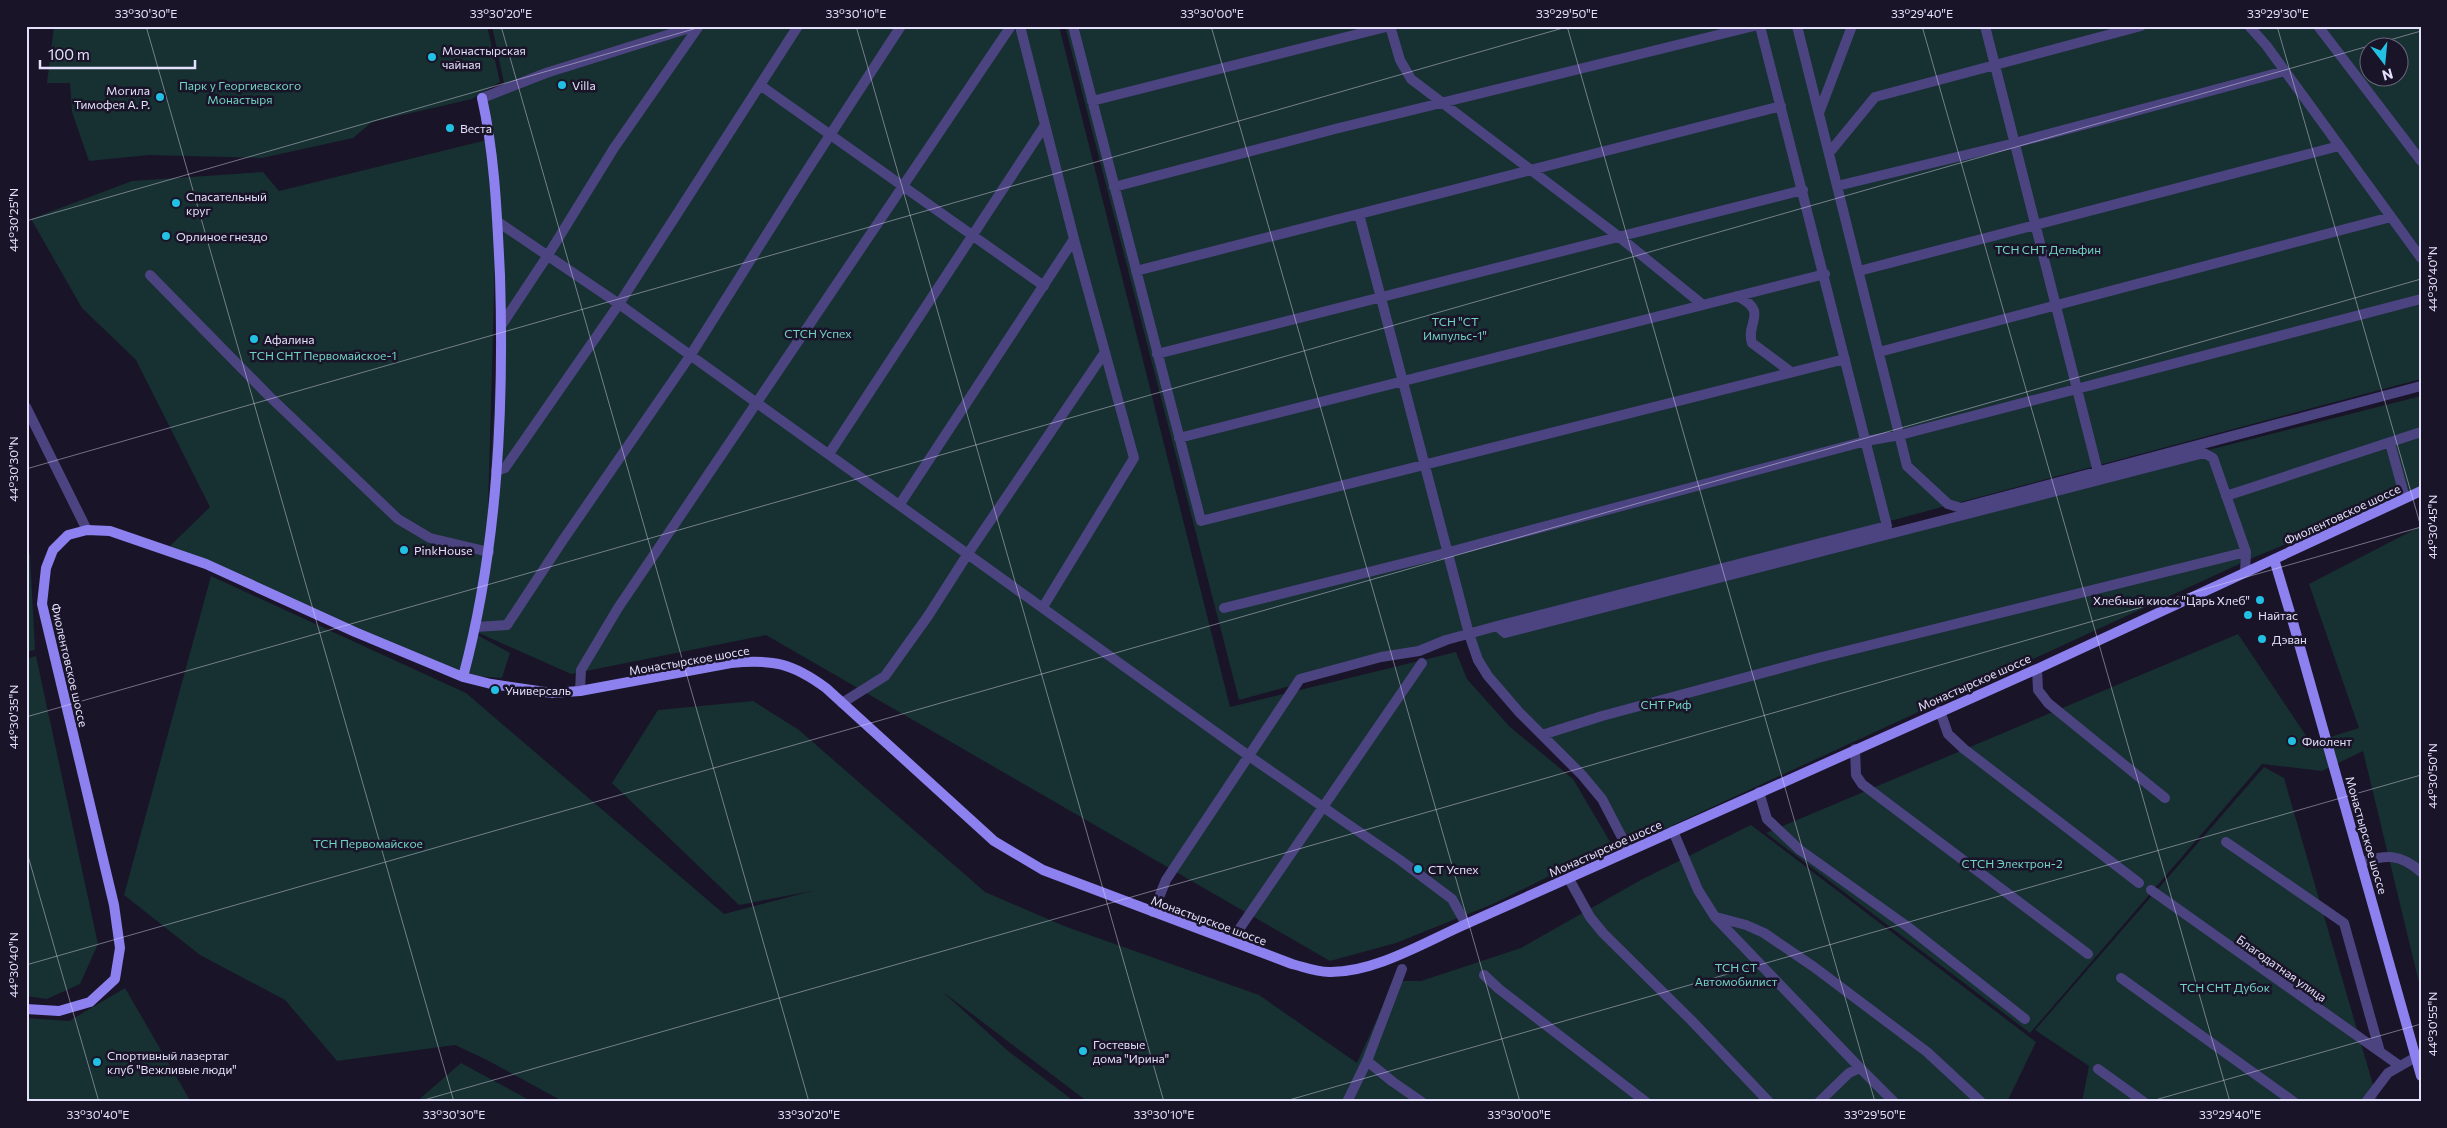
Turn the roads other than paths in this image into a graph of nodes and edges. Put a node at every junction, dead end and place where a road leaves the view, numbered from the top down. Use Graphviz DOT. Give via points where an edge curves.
graph roads {
  1 [pos="697,26"];
  2 [pos="798,26"];
  3 [pos="901,26"];
  4 [pos="1011,26"];
  5 [pos="1020,26"];
  6 [pos="1073,26"];
  7 [pos="1390,26"];
  8 [pos="1754,26"];
  9 [pos="1760,26"];
  10 [pos="1797,26"];
  11 [pos="1852,26"];
  12 [pos="1985,26"];
  13 [pos="2141,26"];
  14 [pos="2248,26"];
  15 [pos="2318,26"];
  16 [pos="1995,66"];
  17 [pos="2285,71"];
  18 [pos="760,85"];
  19 [pos="482,98"];
  20 [pos="1092,101"];
  21 [pos="1442,103"];
  22 [pos="1781,106"];
  23 [pos="1819,113"];
  24 [pos="1045,125"];
  25 [pos="830,134"];
  26 [pos="2015,143"];
  27 [pos="2339,146"];
  28 [pos="1829,153"];
  29 [pos="2421,161"];
  30 [pos="1530,170"];
  31 [pos="904,185"];
  32 [pos="1837,186"];
  33 [pos="1114,187"];
  34 [pos="1803,190"];
  35 [pos="1359,214"];
  36 [pos="2391,217"];
  37 [pos="498,222"];
  38 [pos="2036,224"];
  39 [pos="973,235"];
  40 [pos="1618,236"];
  41 [pos="1074,240"];
  42 [pos="548,255"];
  43 [pos="2421,258"];
  44 [pos="1136,271"];
  45 [pos="1858,271"];
  46 [pos="1825,274"];
  47 [pos="150,275"];
  48 [pos="1044,286"];
  49 [pos="1381,296"];
  50 [pos="1737,296"];
  51 [pos="2421,299"];
  52 [pos="619,304"];
  53 [pos="1703,305"];
  54 [pos="2056,306"];
  55 [pos="501,326"];
  56 [pos="1105,352"];
  57 [pos="1879,352"];
  58 [pos="1157,354"];
  59 [pos="690,356"];
  60 [pos="1846,359"];
  61 [pos="1790,372"];
  62 [pos="1404,380"];
  63 [pos="2421,386"];
  64 [pos="2077,389"];
  65 [pos="756,403"];
  66 [pos="26,407"];
  67 [pos="2421,432"];
  68 [pos="1900,435"];
  69 [pos="1179,438"];
  70 [pos="1866,440"];
  71 [pos="2390,442"];
  72 [pos="829,454"];
  73 [pos="1426,464"];
  74 [pos="496,470"];
  75 [pos="2098,472"];
  76 [pos="2421,491"];
  77 [pos="2226,496"];
  78 [pos="2405,498"];
  79 [pos="900,504"];
  80 [pos="88,530"];
  81 [pos="489,552"];
  82 [pos="1449,552"];
  83 [pos="2246,552"];
  84 [pos="967,554"];
  85 [pos="2274,559"];
  86 [pos="2245,572"];
  87 [pos="1043,607"];
  88 [pos="1224,608"];
  89 [pos="1497,626"];
  90 [pos="476,627"];
  91 [pos="1469,634"];
  92 [pos="1422,663"];
  93 [pos="2037,669"];
  94 [pos="463,677"];
  95 [pos="580,691"];
  96 [pos="842,703"];
  97 [pos="1940,711"];
  98 [pos="1542,735"];
  99 [pos="1855,749"];
  100 [pos="1249,756"];
  101 [pos="1759,792"];
  102 [pos="2165,798"];
  103 [pos="1323,806"];
  104 [pos="1673,831"];
  105 [pos="2226,842"];
  106 [pos="1629,851"];
  107 [pos="2361,862"];
  108 [pos="2418,867"];
  109 [pos="1568,878"];
  110 [pos="2139,883"];
  111 [pos="2151,890"];
  112 [pos="1153,912"];
  113 [pos="1715,917"];
  114 [pos="1466,924"];
  115 [pos="1230,941"];
  116 [pos="2088,954"];
  117 [pos="1402,969"];
  118 [pos="1484,975"];
  119 [pos="2121,978"];
  120 [pos="26,1008"];
  121 [pos="2025,1019"];
  122 [pos="2380,1052"];
  123 [pos="2416,1057"];
  124 [pos="1367,1060"];
  125 [pos="2400,1066"];
  126 [pos="1860,1068"];
  127 [pos="2098,1069"];
  128 [pos="2421,1076"];
  129 [pos="1347,1102"];
  130 [pos="1422,1102"];
  131 [pos="1646,1102"];
  132 [pos="1769,1102"];
  133 [pos="1819,1102"];
  134 [pos="1894,1102"];
  135 [pos="1981,1102"];
  136 [pos="2144,1102"];
  137 [pos="2294,1102"];
  138 [pos="2366,1102"];
  1 -- 19 [label="street" via="546,73"];
  1 -- 42 [label="street" via="614,148"];
  2 -- 18 [label="street"];
  3 -- 25 [label="street"];
  4 -- 31 [label="street"];
  5 -- 24 [label="street"];
  6 -- 20 [label="street"];
  7 -- 20 [label="street"];
  7 -- 21 [label="street" via="1406,73"];
  8 -- 21 [label="street"];
  9 -- 22 [label="street"];
  10 -- 23 [label="street"];
  11 -- 23 [label="street"];
  12 -- 16 [label="street"];
  13 -- 16 [label="street"];
  14 -- 17 [label="street"];
  15 -- 29 [label="street"];
  16 -- 26 [label="street"];
  16 -- 28 [label="street" via="1875,97"];
  17 -- 26 [label="street"];
  17 -- 27 [label="street"];
  18 -- 25 [label="street"];
  18 -- 52 [label="street"];
  19 -- 37 [label="main road" via="491,136"];
  20 -- 33 [label="street"];
  21 -- 30 [label="street"];
  21 -- 33 [label="street"];
  22 -- 30 [label="street"];
  22 -- 34 [label="street"];
  23 -- 28 [label="street"];
  24 -- 39 [label="street"];
  24 -- 41 [label="street"];
  25 -- 31 [label="street"];
  25 -- 59 [label="street"];
  26 -- 32 [label="street"];
  26 -- 38 [label="street"];
  27 -- 36 [label="street"];
  27 -- 38 [label="street"];
  28 -- 32 [label="street"];
  30 -- 35 [label="street"];
  30 -- 40 [label="street"];
  31 -- 39 [label="street"];
  31 -- 65 [label="street"];
  32 -- 45 [label="street"];
  33 -- 44 [label="street"];
  34 -- 40 [label="street"];
  34 -- 46 [label="street"];
  35 -- 44 [label="street"];
  35 -- 49 [label="street"];
  36 -- 43 [label="street"];
  36 -- 54 [label="street"];
  37 -- 42 [label="street"];
  37 -- 55 [label="main road"];
  38 -- 45 [label="street"];
  38 -- 54 [label="street"];
  39 -- 48 [label="street"];
  39 -- 72 [label="street"];
  40 -- 49 [label="street"];
  40 -- 53 [label="street"];
  41 -- 48 [label="street"];
  41 -- 56 [label="street"];
  42 -- 52 [label="street"];
  42 -- 55 [label="street"];
  44 -- 58 [label="street"];
  45 -- 57 [label="street"];
  46 -- 50 [label="street"];
  46 -- 60 [label="street"];
  47 -- 81 [label="street" via="398,520 430,538"];
  48 -- 79 [label="street"];
  49 -- 58 [label="street"];
  49 -- 62 [label="street"];
  50 -- 53 [label="street"];
  50 -- 61 [label="street" via="1753,308 1756,318 1750,337 1752,343"];
  51 -- 64 [label="street"];
  52 -- 59 [label="street"];
  52 -- 74 [label="street" via="505,468"];
  53 -- 62 [label="street"];
  54 -- 57 [label="street"];
  54 -- 64 [label="street"];
  55 -- 74 [label="main road"];
  56 -- 84 [label="street"];
  56 -- 87 [label="street" via="1134,458"];
  57 -- 68 [label="street"];
  58 -- 69 [label="street"];
  59 -- 65 [label="street"];
  59 -- 90 [label="street" via="507,625"];
  60 -- 61 [label="street"];
  60 -- 70 [label="street"];
  61 -- 73 [label="street"];
  62 -- 69 [label="street"];
  62 -- 73 [label="street"];
  63 -- 75 [label="street"];
  64 -- 68 [label="street"];
  64 -- 75 [label="street"];
  65 -- 72 [label="street"];
  65 -- 95 [label="street" via="618,608 581,670"];
  66 -- 80 [label="street"];
  67 -- 71 [label="street"];
  68 -- 70 [label="street"];
  68 -- 75 [label="street" via="1908,466 1948,504 1961,508"];
  69 -- 73 [label="street" via="1201,521"];
  70 -- 82 [label="street"];
  70 -- 89 [label="street" via="1886,526"];
  71 -- 77 [label="street"];
  71 -- 78 [label="street"];
  72 -- 79 [label="street"];
  73 -- 82 [label="street"];
  74 -- 81 [label="main road"];
  76 -- 78 [label="main road, Фиолентовское шоссе"];
  77 -- 83 [label="street"];
  77 -- 89 [label="street" via="2213,458 2204,453 1505,633"];
  78 -- 85 [label="main road, Фиолентовское шоссе"];
  79 -- 84 [label="street"];
  80 -- 94 [label="main road, Фиолентовское шоссе" via="110,530 206,564"];
  80 -- 120 [label="main road, Фиолентовское шоссе" via="68,534 54,550 46,568 42,604 114,905 120,948 114,979 90,1002 59,1011"];
  81 -- 90 [label="main road"];
  82 -- 88 [label="street"];
  82 -- 91 [label="street"];
  83 -- 86 [label="street"];
  83 -- 98 [label="street" via="1818,658"];
  84 -- 87 [label="street"];
  84 -- 96 [label="street" via="885,676"];
  85 -- 86 [label="main road, Монастырское шоссе"];
  85 -- 107 [label="main road, Монастырское шоссе"];
  86 -- 93 [label="main road, Монастырское шоссе"];
  87 -- 100 [label="street"];
  89 -- 91 [label="street"];
  90 -- 94 [label="main road"];
  91 -- 98 [label="street" via="1478,660 1488,676"];
  91 -- 100 [label="street" via="1418,651 1380,657 1300,679"];
  92 -- 103 [label="street"];
  93 -- 97 [label="main road, Монастырское шоссе"];
  93 -- 102 [label="street" via="2038,690 2048,703"];
  94 -- 95 [label="main road, Монастырское шоссе" via="552,693"];
  95 -- 96 [label="main road, Монастырское шоссе" via="755,661 780,663 804,672"];
  96 -- 112 [label="main road, Монастырское шоссе" via="994,841 1043,870"];
  97 -- 99 [label="main road, Монастырское шоссе"];
  97 -- 110 [label="street" via="1948,734 1964,749"];
  98 -- 106 [label="street" via="1582,774 1602,799"];
  99 -- 101 [label="main road, Монастырское шоссе"];
  99 -- 116 [label="street" via="1856,775 1862,784"];
  100 -- 103 [label="street"];
  100 -- 112 [label="street" via="1166,880"];
  101 -- 104 [label="main road, Монастырское шоссе"];
  101 -- 121 [label="street" via="1767,819 1794,845 1908,927"];
  103 -- 114 [label="street" via="1452,898"];
  103 -- 115 [label="street"];
  104 -- 106 [label="main road, Монастырское шоссе"];
  104 -- 113 [label="street" via="1698,890"];
  105 -- 122 [label="street" via="2344,923"];
  106 -- 109 [label="main road, Монастырское шоссе"];
  107 -- 108 [label="street" via="2387,855"];
  107 -- 123 [label="main road, Монастырское шоссе"];
  109 -- 114 [label="main road, Монастырское шоссе"];
  109 -- 132 [label="street" via="1603,933"];
  111 -- 122 [label="street, Благодатная улица"];
  112 -- 115 [label="main road, Монастырское шоссе"];
  113 -- 126 [label="street"];
  113 -- 135 [label="street" via="1764,933 1814,967 1927,1052"];
  114 -- 115 [label="main road, Монастырское шоссе" via="1375,964 1347,971 1312,970"];
  117 -- 124 [label="street"];
  118 -- 131 [label="street"];
  119 -- 137 [label="street"];
  122 -- 125 [label="street, Благодатная улица"];
  123 -- 125 [label="street"];
  123 -- 128 [label="main road, Монастырское шоссе"];
  124 -- 129 [label="street"];
  124 -- 130 [label="street"];
  125 -- 138 [label="street" via="2388,1073"];
  126 -- 133 [label="street" via="1849,1073"];
  126 -- 134 [label="street"];
  127 -- 136 [label="street"];
}
